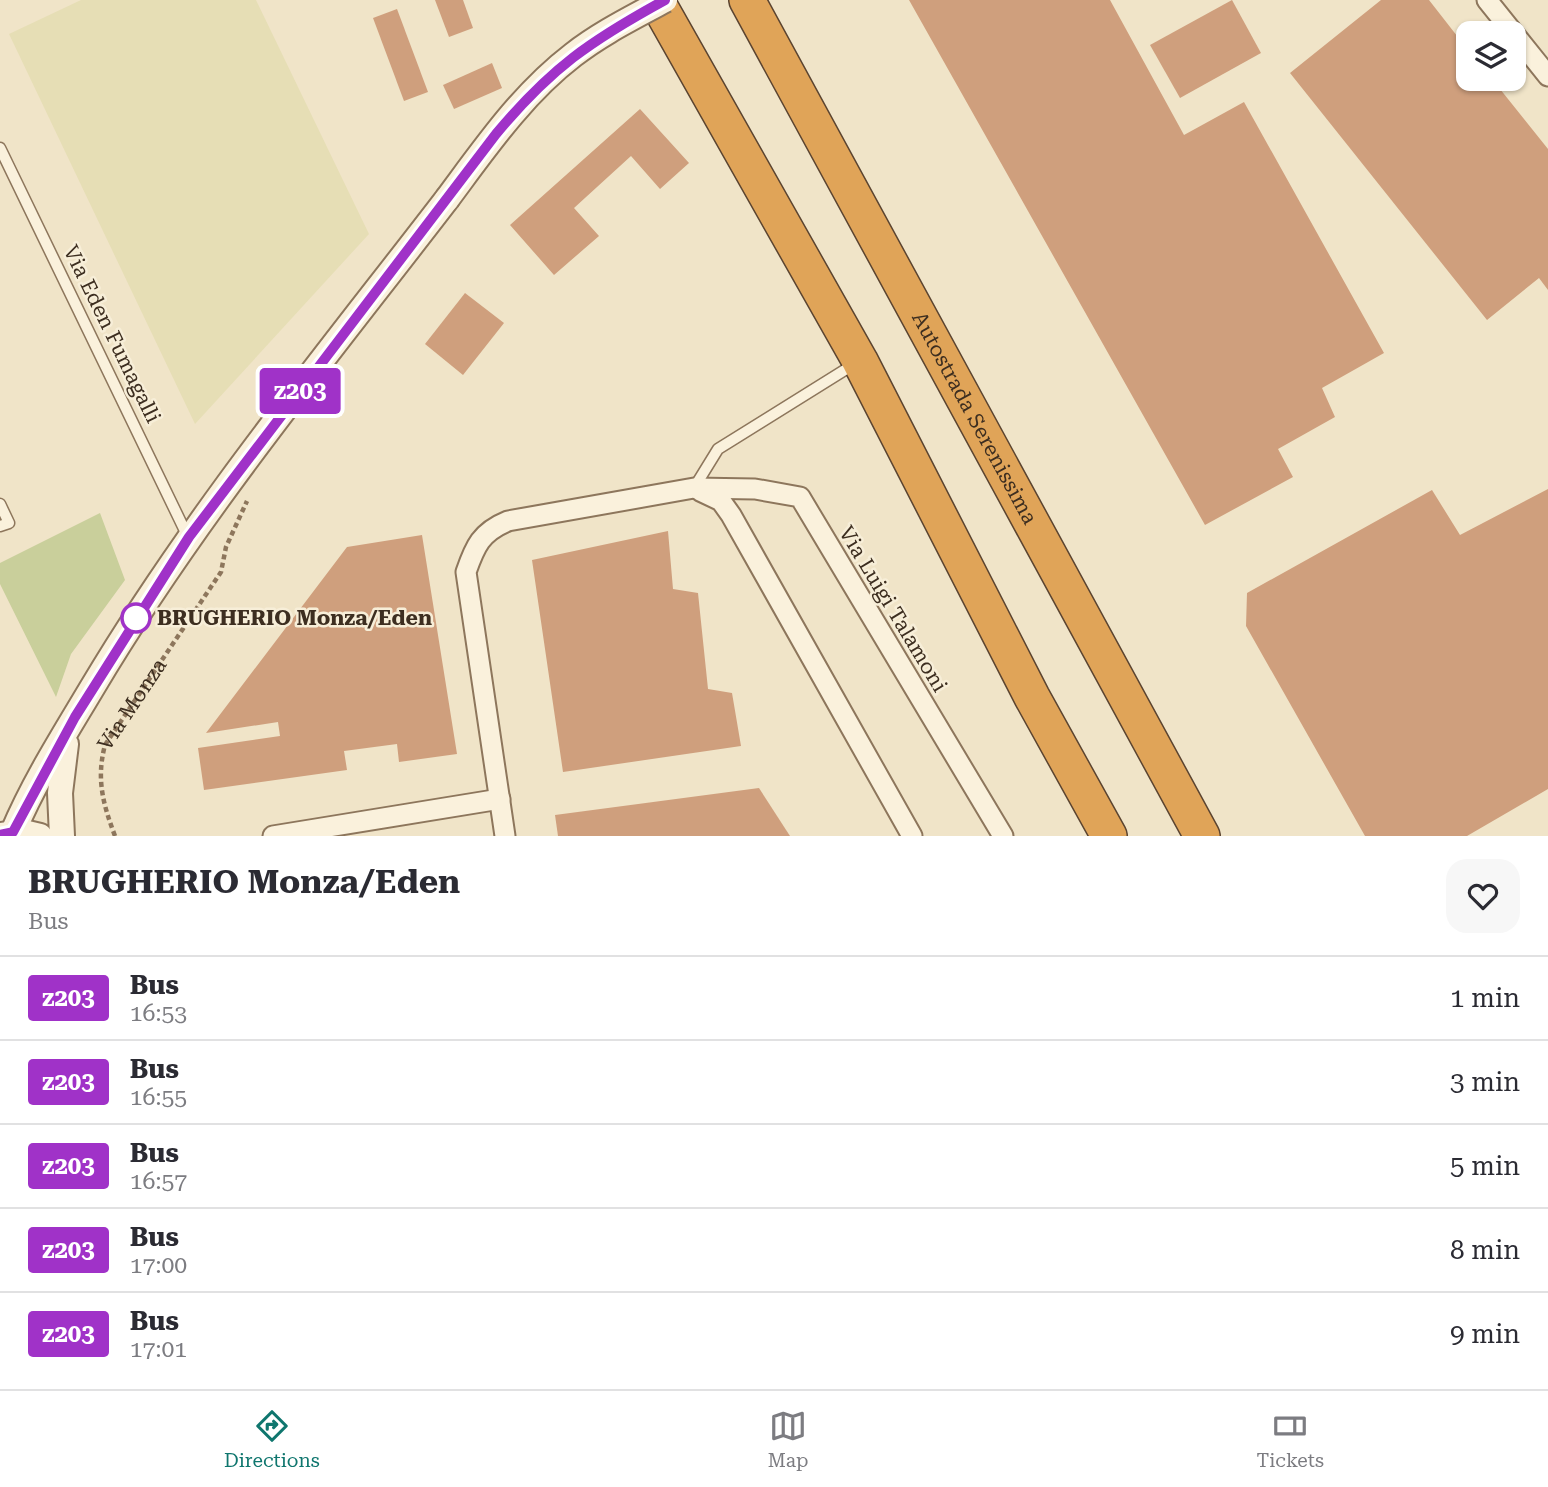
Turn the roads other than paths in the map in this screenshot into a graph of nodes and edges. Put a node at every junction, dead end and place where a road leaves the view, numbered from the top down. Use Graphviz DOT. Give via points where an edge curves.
graph roads {
  1 [pos="656,0"];
  2 [pos="665,0"];
  3 [pos="747,0"];
  4 [pos="1487,0"];
  5 [pos="1548,76"];
  6 [pos="0,148"];
  7 [pos="860,361"];
  8 [pos="694,488"];
  9 [pos="0,504"];
  10 [pos="0,526"];
  11 [pos="189,537"];
  12 [pos="75,717"];
  13 [pos="500,799"];
  14 [pos="7,834"];
  15 [pos="40,836"];
  16 [pos="62,836"];
  17 [pos="273,836"];
  18 [pos="505,836"];
  19 [pos="912,836"];
  20 [pos="1003,836"];
  21 [pos="1109,836"];
  22 [pos="1202,836"];
  1 -- 7 [label="highway"];
  2 -- 11 [label="street, Via Monza, bridge" via="573,54 536,87"];
  3 -- 22 [label="highway, Autostrada Serenissima"];
  4 -- 5 [label="street"];
  6 -- 11 [label="lane, Via Eden Fumagalli"];
  7 -- 8 [label="lane" via="718,449"];
  7 -- 21 [label="highway" via="1032,697"];
  8 -- 13 [label="street, Via Luigi Talamoni" via="508,521 476,541 466,572"];
  8 -- 19 [label="street" via="721,501 732,515"];
  8 -- 20 [label="street, Via Luigi Talamoni" via="755,489 800,497"];
  9 -- 10 [label="lane" via="9,523"];
  11 -- 12 [label="street, Via Monza"];
  12 -- 14 [label="street, Via Monza"];
  12 -- 16 [label="street, Via Monza" via="63,756"];
  13 -- 17 [label="street"];
  13 -- 18 [label="street, Via Luigi Talamoni"];
  14 -- 15 [label="street"];
}
